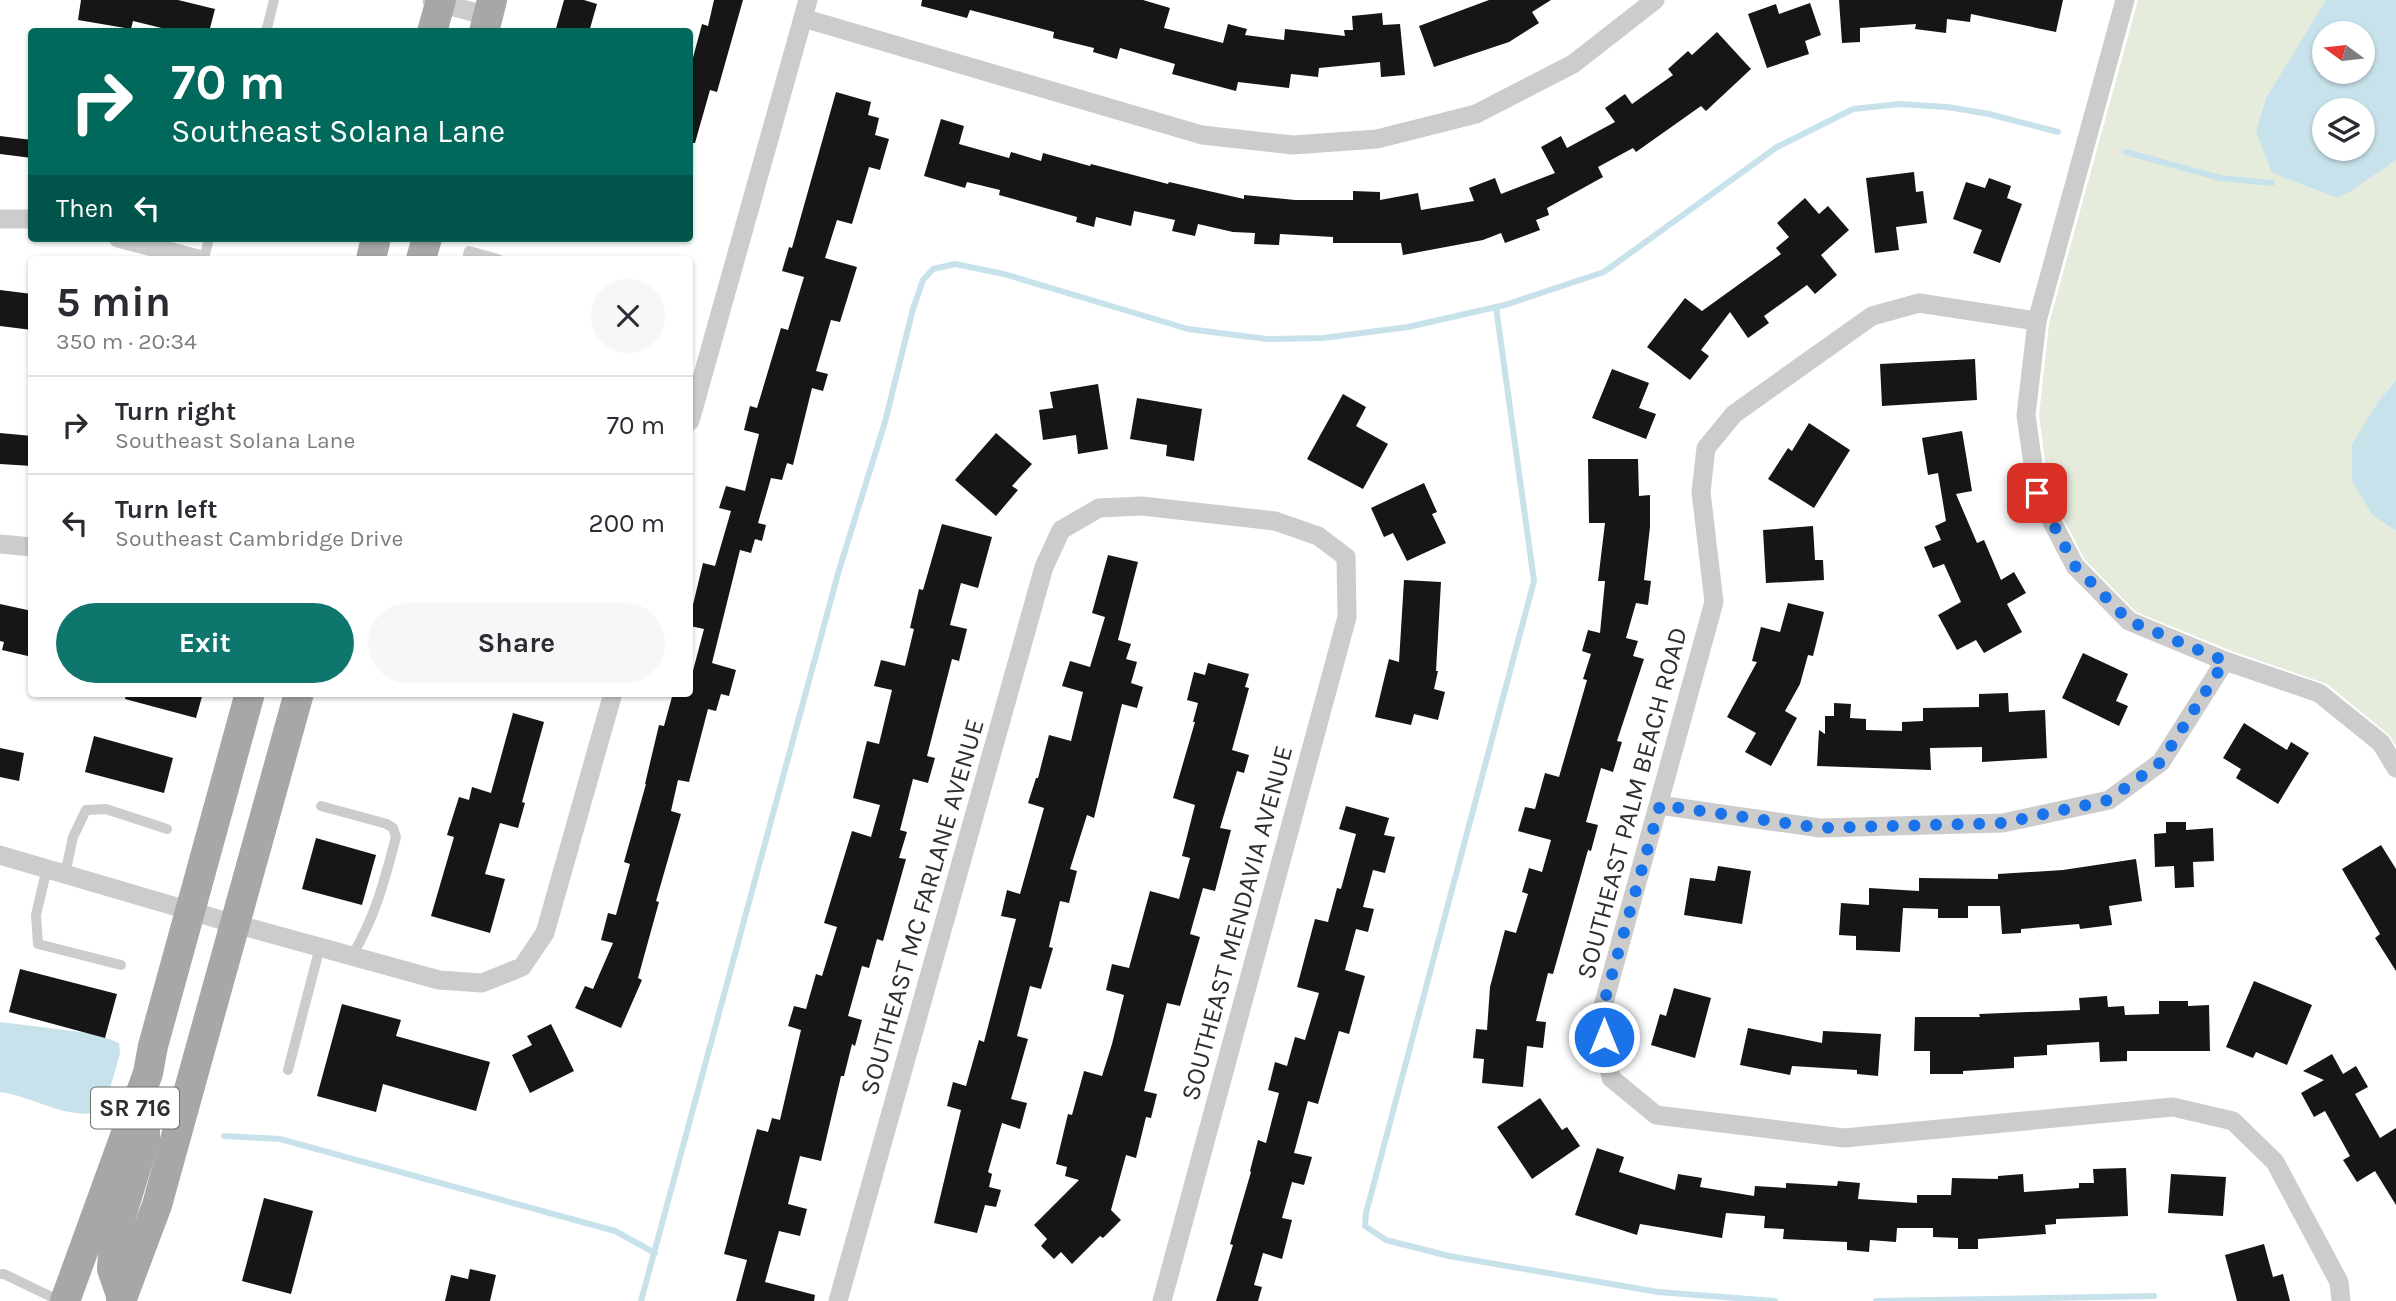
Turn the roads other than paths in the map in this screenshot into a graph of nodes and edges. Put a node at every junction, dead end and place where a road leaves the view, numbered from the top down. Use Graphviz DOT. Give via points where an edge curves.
graph roads {
  1 [pos="274,0"];
  2 [pos="1655,0"];
  3 [pos="2125,0"];
  4 [pos="436,1"];
  5 [pos="805,9"];
  6 [pos="488,16"];
  7 [pos="267,28"];
  8 [pos="433,28"];
  9 [pos="0,219"];
  10 [pos="28,219"];
  11 [pos="133,242"];
  12 [pos="187,256"];
  13 [pos="468,256"];
  14 [pos="487,256"];
  15 [pos="2036,321"];
  16 [pos="693,410"];
  17 [pos="0,544"];
  18 [pos="28,547"];
  19 [pos="1346,557"];
  20 [pos="2225,661"];
  21 [pos="249,697"];
  22 [pos="298,697"];
  23 [pos="612,697"];
  24 [pos="2396,768"];
  25 [pos="1660,805"];
  26 [pos="321,806"];
  27 [pos="167,829"];
  28 [pos="0,855"];
  29 [pos="56,871"];
  30 [pos="190,911"];
  31 [pos="235,924"];
  32 [pos="320,947"];
  33 [pos="352,956"];
  34 [pos="121,965"];
  35 [pos="288,1070"];
  36 [pos="148,1073"];
  37 [pos="0,1274"];
  38 [pos="125,1300"];
  39 [pos="62,1301"];
  40 [pos="838,1301"];
  41 [pos="1163,1301"];
  42 [pos="2341,1301"];
  1 -- 7 [label="lane"];
  2 -- 5 [label="street" via="1573,64 1476,114 1377,139 1293,145 1202,135"];
  3 -- 15 [label="street"];
  4 -- 6 [label="street"];
  4 -- 8 [label="main road"];
  5 -- 16 [label="street"];
  9 -- 10 [label="street"];
  11 -- 12 [label="street"];
  13 -- 14 [label="lane" via="469,251"];
  15 -- 20 [label="street" via="2026,415 2037,493 2075,566 2129,621"];
  15 -- 25 [label="street, SOUTHEAST PALM BEACH ROAD" via="1919,303 1872,316 1734,414 1706,448 1701,492 1714,602"];
  17 -- 18 [label="street"];
  19 -- 40 [label="street, SOUTHEAST MC FARLANE AVENUE" via="1318,536 1275,521 1142,506 1099,508 1061,530 1040,581"];
  19 -- 41 [label="street, SOUTHEAST MENDAVIA AVENUE" via="1347,617"];
  20 -- 24 [label="street" via="2319,693 2381,743"];
  20 -- 25 [label="street" via="2161,762 2109,800 2003,823 1820,828"];
  21 -- 30 [label="main road, SR 716"];
  22 -- 31 [label="main road, SR 716"];
  23 -- 33 [label="street" via="545,933 522,967 482,983 439,980"];
  25 -- 42 [label="street, SOUTHEAST PALM BEACH ROAD" via="1600,1017 1611,1078 1656,1115 1844,1138 2173,1107 2233,1121 2275,1162 2339,1282"];
  26 -- 33 [label="lane" via="387,824 396,837 368,929"];
  27 -- 29 [label="lane" via="106,809 86,810"];
  28 -- 29 [label="street"];
  29 -- 30 [label="street"];
  29 -- 34 [label="lane" via="36,915 38,944"];
  30 -- 31 [label="street"];
  30 -- 36 [label="main road, SR 716"];
  31 -- 32 [label="street"];
  31 -- 38 [label="main road, SR 716" via="157,1205"];
  32 -- 33 [label="street"];
  32 -- 35 [label="lane"];
  36 -- 38 [label="main road" via="145,1138 114,1239 112,1269"];
  36 -- 39 [label="main road, SR 716"];
  37 -- 39 [label="lane"];
}
